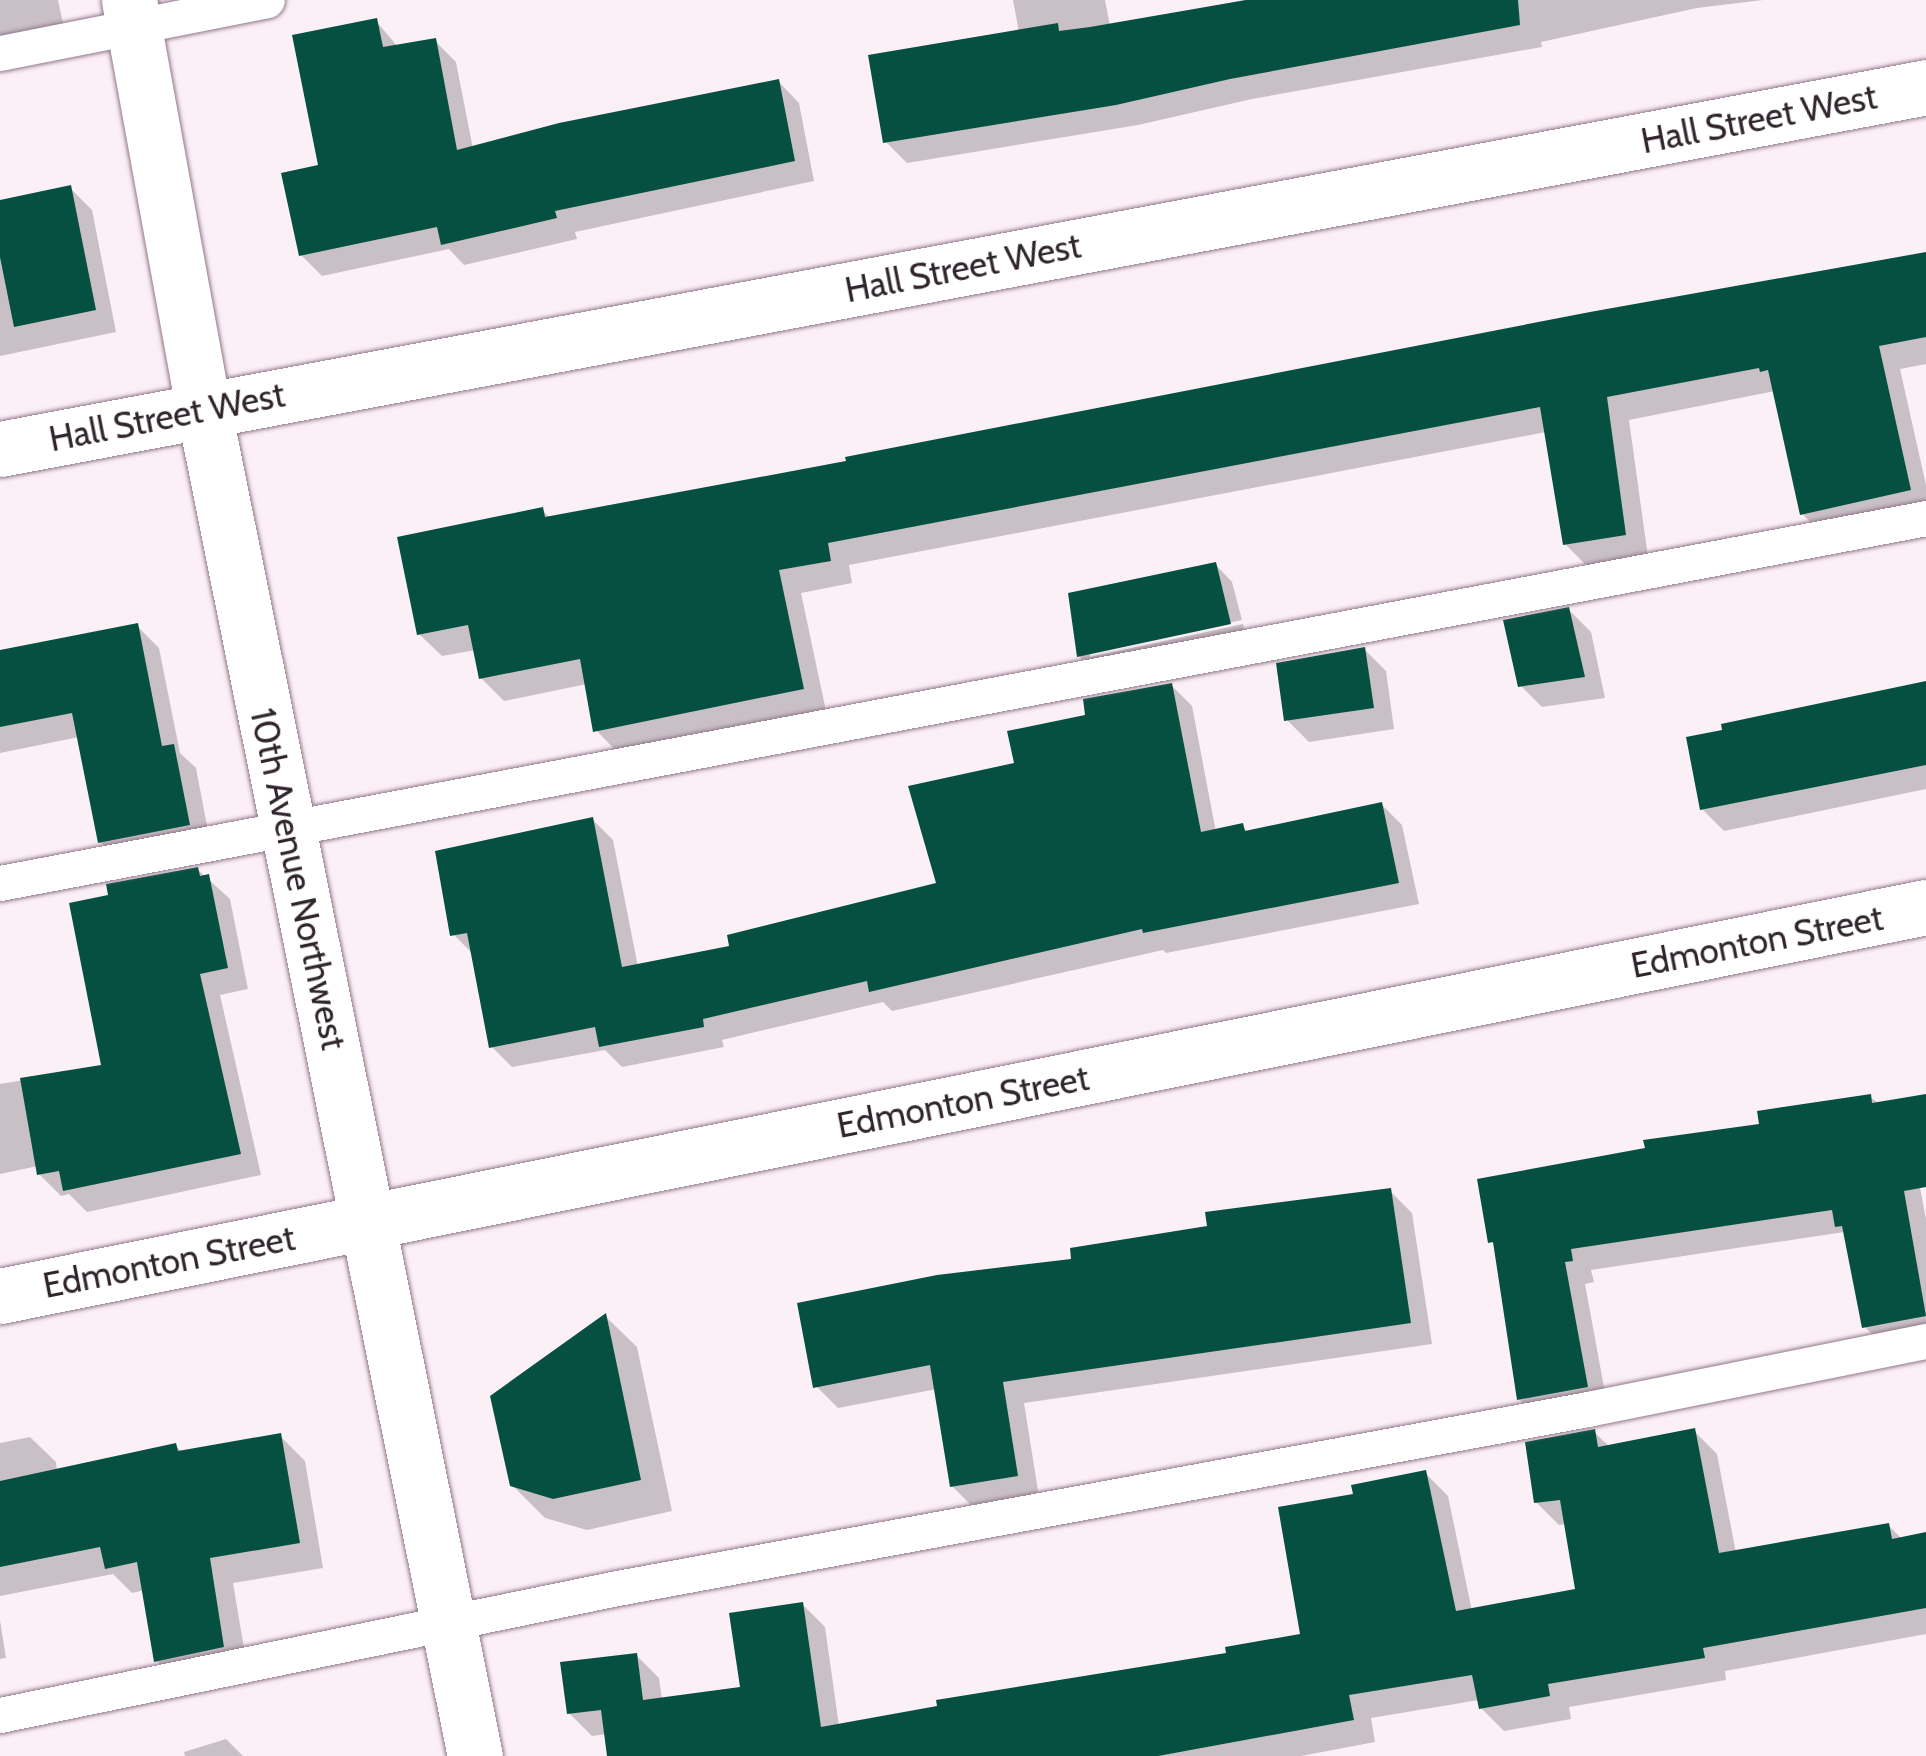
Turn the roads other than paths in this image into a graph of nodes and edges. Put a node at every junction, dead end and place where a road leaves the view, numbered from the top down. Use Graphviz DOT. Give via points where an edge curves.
graph roads {
  1 [pos="268,0"];
  2 [pos="132,14"];
  3 [pos="0,53"];
  4 [pos="1926,87"];
  5 [pos="204,411"];
  6 [pos="0,448"];
  7 [pos="1926,518"];
  8 [pos="287,828"];
  9 [pos="0,882"];
  10 [pos="1926,908"];
  11 [pos="370,1222"];
  12 [pos="0,1296"];
  13 [pos="1926,1340"];
  14 [pos="450,1624"];
  15 [pos="0,1715"];
  16 [pos="476,1756"];
  1 -- 2 [label="lane"];
  2 -- 3 [label="lane"];
  2 -- 5 [label="street, 10th Avenue Northwest"];
  4 -- 5 [label="street, Hall Street West"];
  5 -- 6 [label="street, Hall Street West"];
  5 -- 8 [label="street, 10th Avenue Northwest"];
  7 -- 8 [label="lane"];
  8 -- 9 [label="lane"];
  8 -- 11 [label="street, 10th Avenue Northwest"];
  10 -- 11 [label="street, Edmonton Street"];
  11 -- 12 [label="street, Edmonton Street"];
  11 -- 14 [label="street, 10th Avenue Northwest"];
  13 -- 14 [label="lane"];
  14 -- 15 [label="lane"];
  14 -- 16 [label="street, 10th Avenue Northwest"];
}
